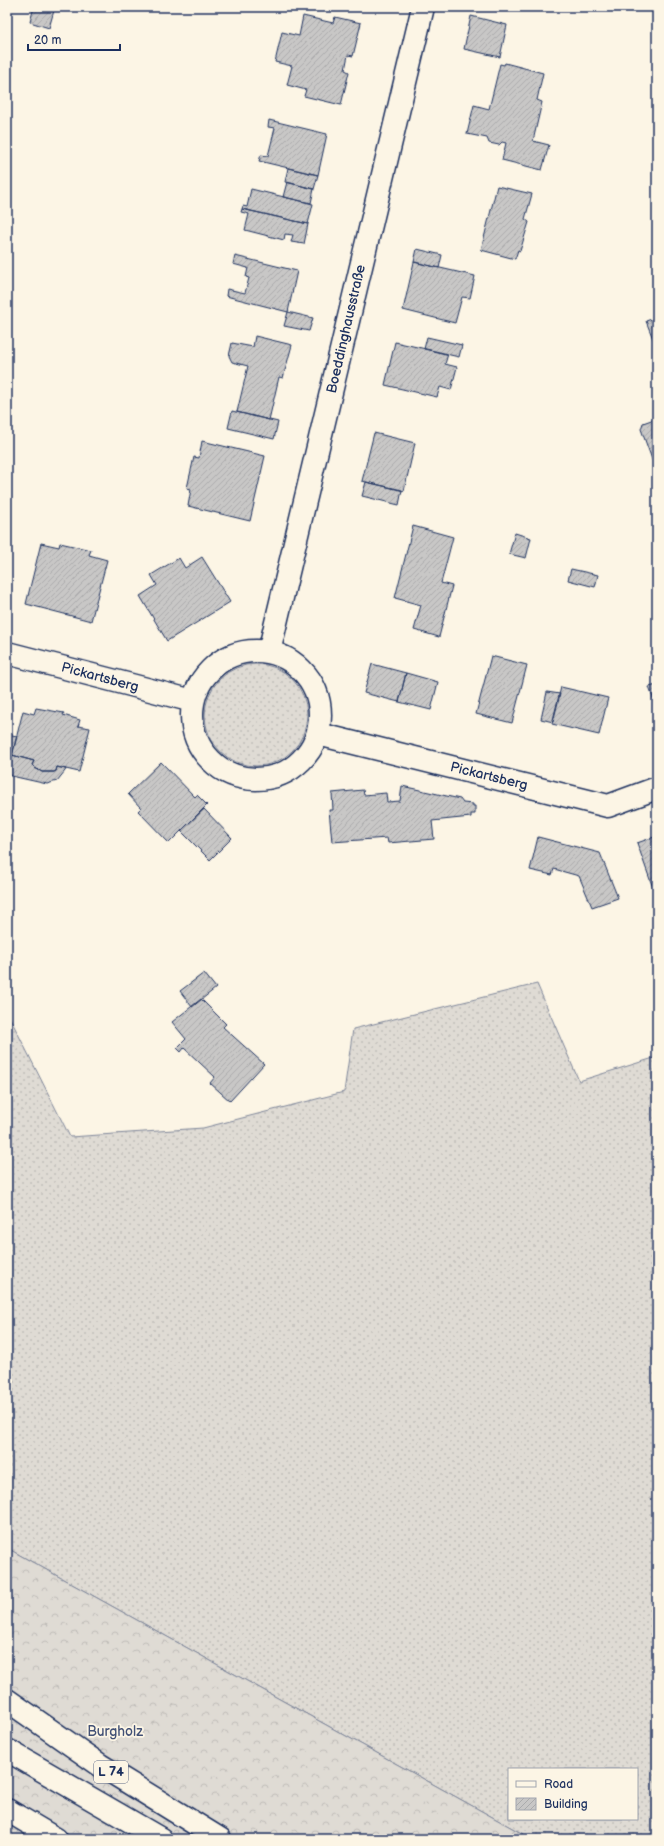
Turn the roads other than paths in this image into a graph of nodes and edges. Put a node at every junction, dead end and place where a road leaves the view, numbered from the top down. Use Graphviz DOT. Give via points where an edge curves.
graph roads {
  1 [pos="423,7"];
  2 [pos="269,652"];
  3 [pos="7,653"];
  4 [pos="193,701"];
  5 [pos="318,734"];
  6 [pos="657,788"];
  7 [pos="7,1700"];
  8 [pos="7,1750"];
  9 [pos="7,1810"];
  10 [pos="56,1839"];
  11 [pos="161,1839"];
  12 [pos="220,1839"];
  1 -- 2 [label="main road, Boeddinghausstraße"];
  2 -- 4 [label="main road" via="249,651 230,656 213,667 200,683"];
  2 -- 5 [label="main road" via="286,658 301,668 312,682 319,698 321,716"];
  3 -- 4 [label="main road, Pickartsberg"];
  4 -- 5 [label="main road" via="192,724 199,745 212,763 232,775 253,780 275,777 294,768 309,753"];
  5 -- 6 [label="main road, Pickartsberg" via="608,806"];
  7 -- 12 [label="main road, L 74" via="100,1765"];
  8 -- 11 [label="main road"];
  9 -- 10 [label="main road"];
}
